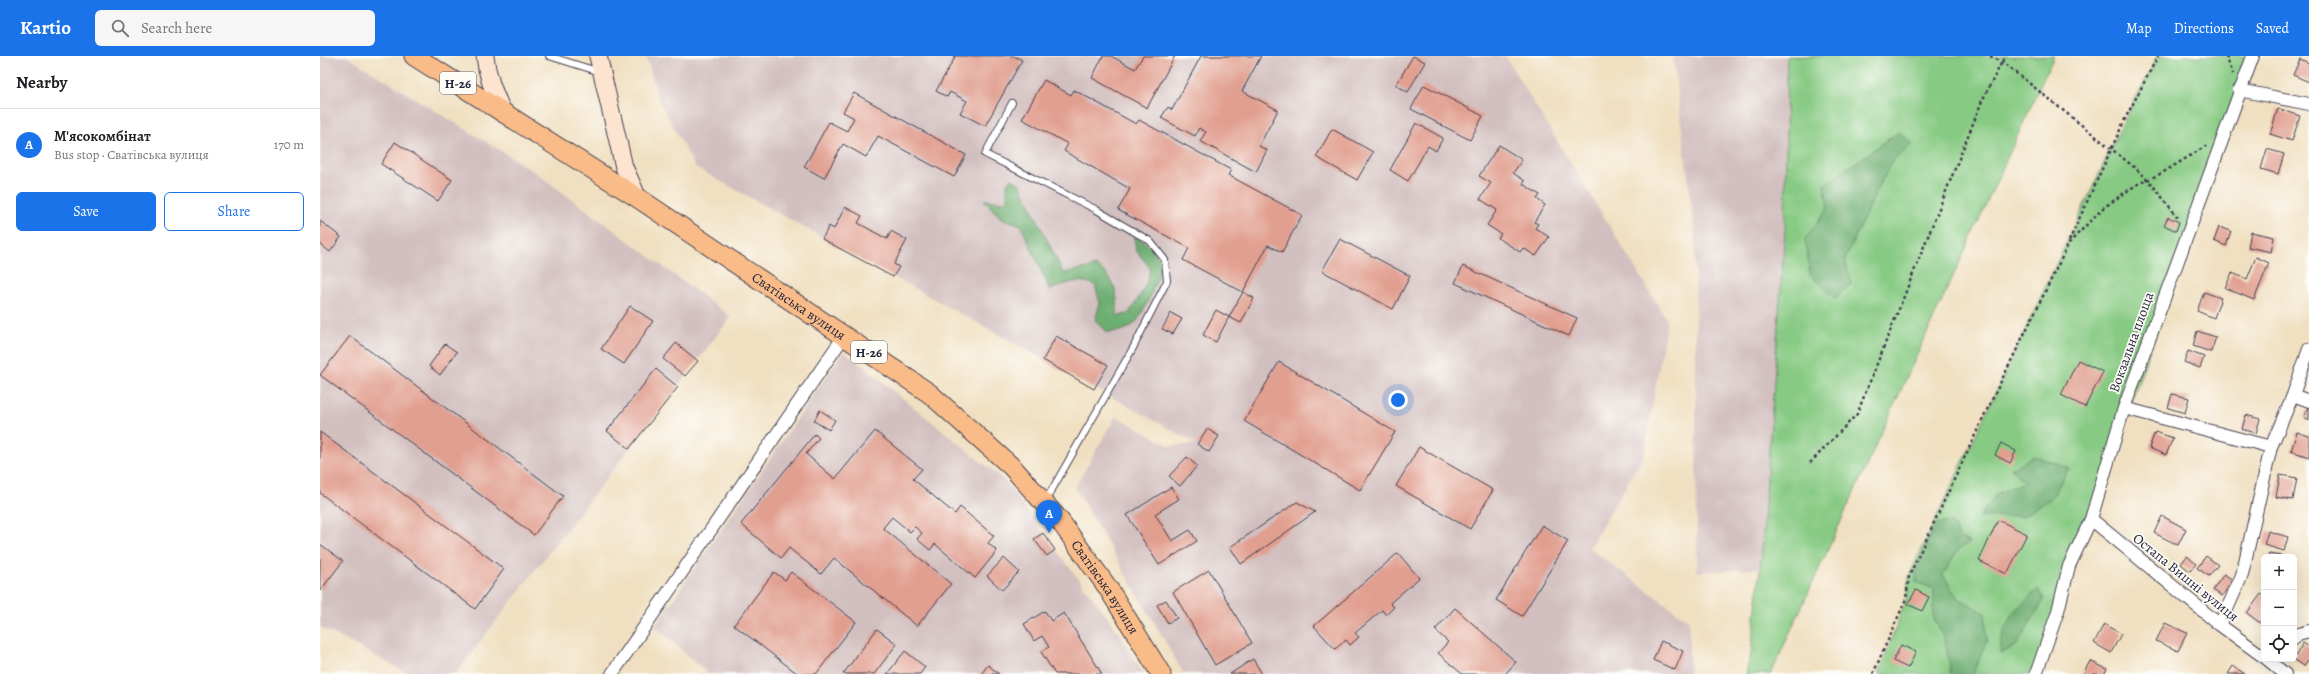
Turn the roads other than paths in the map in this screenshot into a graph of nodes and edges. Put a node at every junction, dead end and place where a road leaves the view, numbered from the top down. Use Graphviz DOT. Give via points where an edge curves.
graph roads {
  1 [pos="414,56"];
  2 [pos="485,56"];
  3 [pos="549,56"];
  4 [pos="2253,56"];
  5 [pos="600,64"];
  6 [pos="2239,90"];
  7 [pos="1012,103"];
  8 [pos="2309,104"];
  9 [pos="502,110"];
  10 [pos="638,198"];
  11 [pos="844,336"];
  12 [pos="2309,349"];
  13 [pos="2293,395"];
  14 [pos="2309,401"];
  15 [pos="2124,408"];
  16 [pos="2271,447"];
  17 [pos="1044,503"];
  18 [pos="2091,519"];
  19 [pos="2220,625"];
  20 [pos="2309,631"];
  21 [pos="2297,635"];
  22 [pos="2261,655"];
  23 [pos="2274,662"];
  24 [pos="612,674"];
  25 [pos="1161,674"];
  26 [pos="2036,674"];
  27 [pos="2285,674"];
  1 -- 9 [label="main road, Н-26"];
  2 -- 9 [label="street" via="486,71"];
  3 -- 5 [label="lane"];
  4 -- 6 [label="street, Вокзальна площа"];
  5 -- 10 [label="street" via="624,167"];
  6 -- 8 [label="street"];
  6 -- 15 [label="street, Вокзальна площа"];
  7 -- 17 [label="lane" via="985,154 1095,209 1150,241 1165,260 1167,281 1133,348"];
  9 -- 10 [label="main road, Сватівська вулиця / Н-26"];
  10 -- 11 [label="main road, Сватівська вулиця / Н-26"];
  11 -- 17 [label="main road, Сватівська вулиця / Н-26" via="929,393 1012,467"];
  11 -- 24 [label="street"];
  12 -- 13 [label="street"];
  13 -- 14 [label="street"];
  13 -- 16 [label="street"];
  15 -- 16 [label="street"];
  15 -- 18 [label="street, Вокзальна площа"];
  16 -- 19 [label="street" via="2242,575"];
  17 -- 25 [label="main road, Сватівська вулиця / Н-26" via="1108,588"];
  18 -- 19 [label="street, Остапа Вишні вулиця"];
  18 -- 26 [label="street, Вокзальна площа" via="2069,566 2058,611"];
  19 -- 22 [label="street, Остапа Вишні вулиця"];
  20 -- 21 [label="street"];
  23 -- 27 [label="street"];
}
